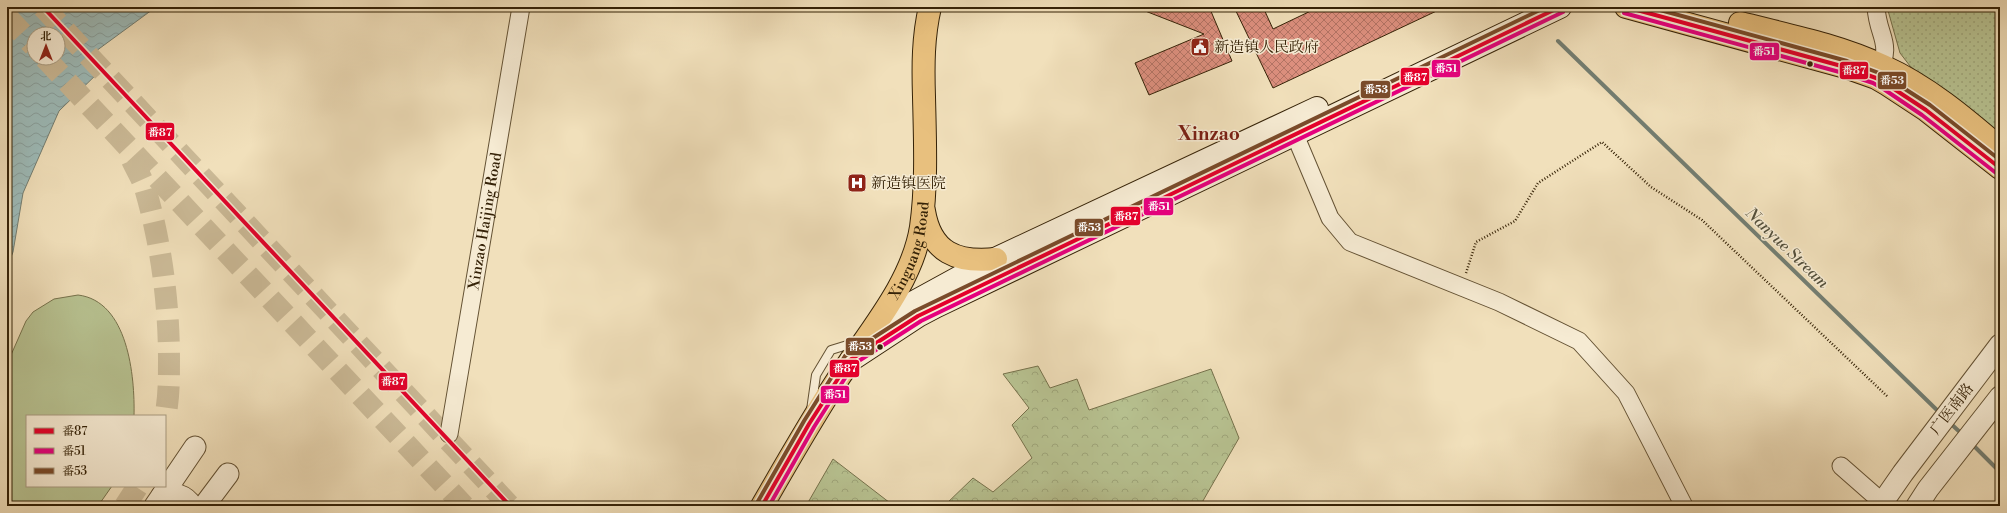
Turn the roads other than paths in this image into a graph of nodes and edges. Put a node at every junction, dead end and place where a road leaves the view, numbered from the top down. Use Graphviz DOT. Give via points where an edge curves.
graph roads {
  1 [pos="521,7"];
  2 [pos="1536,7"];
  3 [pos="1560,7"];
  4 [pos="1626,7"];
  5 [pos="1680,7"];
  6 [pos="1876,7"];
  7 [pos="927,13"];
  8 [pos="1879,72"];
  9 [pos="1295,135"];
  10 [pos="2000,148"];
  11 [pos="2000,168"];
  12 [pos="923,206"];
  13 [pos="996,259"];
  14 [pos="864,340"];
  15 [pos="2000,345"];
  16 [pos="850,360"];
  17 [pos="2000,397"];
  18 [pos="809,424"];
  19 [pos="449,434"];
  20 [pos="194,447"];
  21 [pos="1841,466"];
  22 [pos="228,474"];
  23 [pos="1923,498"];
  24 [pos="158,501"];
  25 [pos="1881,504"];
  26 [pos="192,506"];
  27 [pos="204,506"];
  28 [pos="762,506"];
  29 [pos="1684,506"];
  1 -- 19 [label="street, Xinzao Haijing Road"];
  2 -- 13 [label="main road"];
  3 -- 9 [label="main road"];
  4 -- 8 [label="main road" via="1845,67"];
  5 -- 8 [label="main road" via="1819,44"];
  6 -- 8 [label="street" via="1886,45 1885,60"];
  7 -- 12 [label="main road, Xinguang Road" via="923,50"];
  8 -- 10 [label="main road" via="1914,82"];
  8 -- 11 [label="main road"];
  9 -- 16 [label="main road" via="918,316"];
  9 -- 29 [label="street" via="1330,218 1350,242 1499,302 1579,342 1626,394"];
  12 -- 13 [label="main road" via="927,227 940,246 963,258"];
  12 -- 14 [label="main road, Xinguang Road" via="915,248 899,286"];
  13 -- 14 [label="main road" via="894,313"];
  14 -- 16 [label="main road, Xinguang Road"];
  14 -- 18 [label="lane" via="831,350 816,374"];
  15 -- 25 [label="street, 广医南路"];
  16 -- 18 [label="main road"];
  17 -- 23 [label="street, 广医南路"];
  18 -- 28 [label="main road"];
  20 -- 24 [label="street"];
  21 -- 25 [label="street"];
  22 -- 27 [label="street"];
  24 -- 26 [label="street" via="171,494 178,495"];
}
